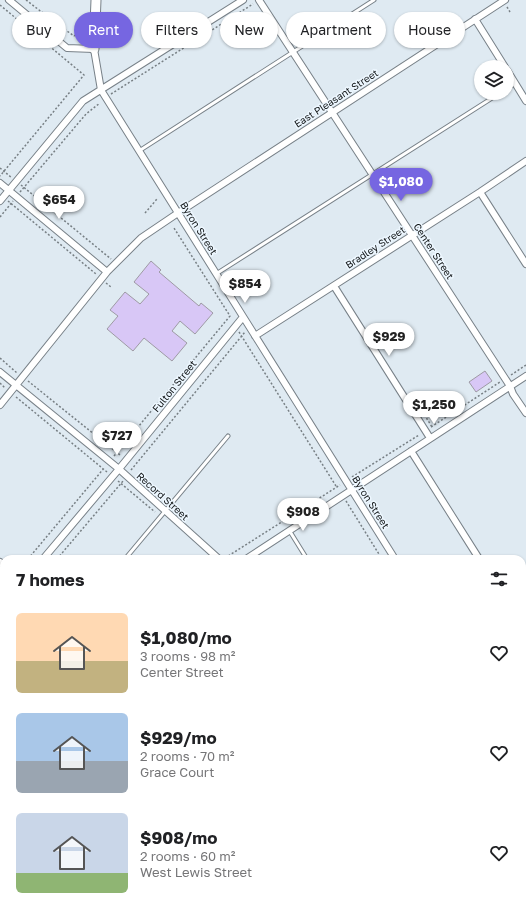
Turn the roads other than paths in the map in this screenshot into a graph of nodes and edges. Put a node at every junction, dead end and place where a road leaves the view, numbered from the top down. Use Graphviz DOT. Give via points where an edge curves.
graph roads {
  1 [pos="9,0"];
  2 [pos="96,0"];
  3 [pos="243,0"];
  4 [pos="259,0"];
  5 [pos="374,0"];
  6 [pos="505,0"];
  7 [pos="475,19"];
  8 [pos="94,49"];
  9 [pos="293,52"];
  10 [pos="501,60"];
  11 [pos="515,83"];
  12 [pos="101,90"];
  13 [pos="489,100"];
  14 [pos="526,101"];
  15 [pos="333,112"];
  16 [pos="139,151"];
  17 [pos="526,161"];
  18 [pos="372,174"];
  19 [pos="0,183"];
  20 [pos="9,190"];
  21 [pos="480,192"];
  22 [pos="1,199"];
  23 [pos="178,213"];
  24 [pos="412,235"];
  25 [pos="526,264"];
  26 [pos="107,272"];
  27 [pos="216,274"];
  28 [pos="334,286"];
  29 [pos="243,317"];
  30 [pos="255,336"];
  31 [pos="0,372"];
  32 [pos="526,376"];
  33 [pos="17,385"];
  34 [pos="510,386"];
  35 [pos="0,405"];
  36 [pos="526,414"];
  37 [pos="228,436"];
  38 [pos="430,438"];
  39 [pos="411,451"];
  40 [pos="119,469"];
  41 [pos="351,490"];
  42 [pos="166,511"];
  43 [pos="289,530"];
  44 [pos="47,555"];
  45 [pos="128,555"];
  46 [pos="215,555"];
  47 [pos="252,555"];
  48 [pos="305,555"];
  49 [pos="392,555"];
  50 [pos="477,555"];
  1 -- 8 [label="street" via="67,48"];
  2 -- 8 [label="street"];
  3 -- 12 [label="street"];
  4 -- 9 [label="street, Center Street"];
  5 -- 9 [label="lane"];
  6 -- 7 [label="street, East Pleasant Street"];
  7 -- 10 [label="street"];
  7 -- 15 [label="street, East Pleasant Street"];
  8 -- 12 [label="street, Byron Street"];
  9 -- 15 [label="street, Center Street"];
  9 -- 16 [label="lane"];
  11 -- 14 [label="street"];
  12 -- 16 [label="street, Byron Street"];
  12 -- 20 [label="street" via="83,101"];
  13 -- 18 [label="lane"];
  15 -- 18 [label="street, Center Street"];
  15 -- 23 [label="street, East Pleasant Street"];
  16 -- 23 [label="street, Byron Street"];
  17 -- 21 [label="street, Bradley Street"];
  18 -- 24 [label="street, Center Street"];
  18 -- 27 [label="lane"];
  19 -- 20 [label="street"];
  20 -- 22 [label="street"];
  20 -- 26 [label="street"];
  21 -- 24 [label="street, Bradley Street"];
  21 -- 25 [label="street"];
  23 -- 26 [label="street, East Pleasant Street" via="141,238"];
  23 -- 27 [label="street, Byron Street"];
  24 -- 28 [label="street, Bradley Street"];
  24 -- 34 [label="street, Center Street"];
  26 -- 33 [label="street, East Pleasant Street"];
  27 -- 29 [label="street, Byron Street"];
  28 -- 30 [label="street, Bradley Street"];
  28 -- 38 [label="street"];
  29 -- 30 [label="street, Byron Street"];
  29 -- 40 [label="street, Fulton Street"];
  30 -- 41 [label="street, Byron Street"];
  31 -- 33 [label="street, Record Street"];
  32 -- 34 [label="street"];
  33 -- 35 [label="street, East Pleasant Street"];
  33 -- 40 [label="street, Record Street"];
  34 -- 36 [label="street, Center Street"];
  34 -- 38 [label="street"];
  37 -- 42 [label="lane"];
  38 -- 39 [label="street"];
  39 -- 41 [label="street"];
  39 -- 50 [label="street"];
  40 -- 42 [label="street, Record Street"];
  40 -- 44 [label="street, Fulton Street"];
  41 -- 43 [label="street"];
  41 -- 49 [label="street, Byron Street"];
  42 -- 45 [label="lane"];
  42 -- 46 [label="street, Record Street"];
  43 -- 47 [label="street"];
  43 -- 48 [label="lane"];
}
